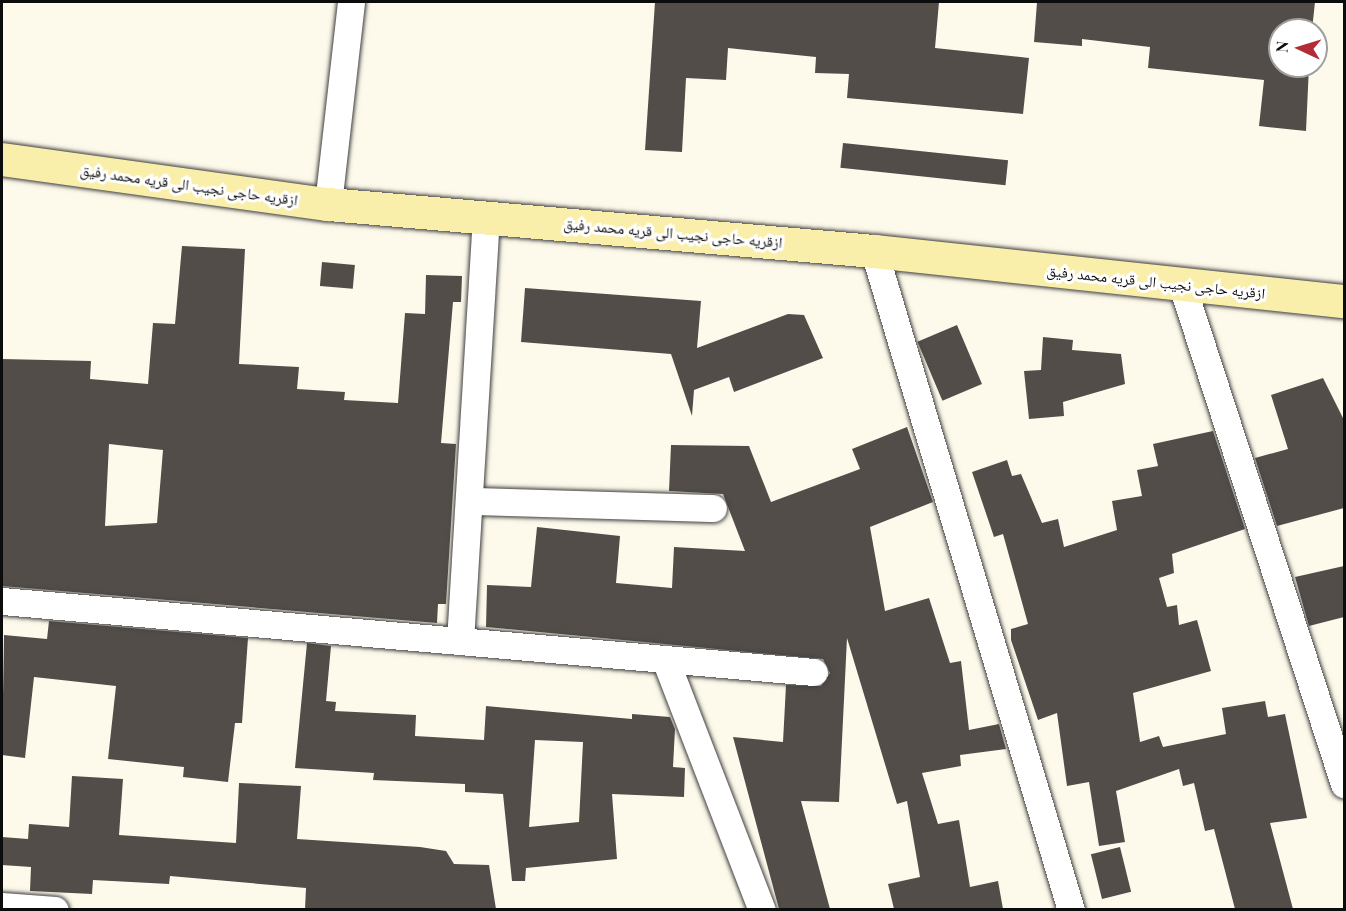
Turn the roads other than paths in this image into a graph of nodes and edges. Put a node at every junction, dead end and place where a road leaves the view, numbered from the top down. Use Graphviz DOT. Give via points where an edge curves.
graph roads {
  1 [pos="351,2"];
  2 [pos="2,159"];
  3 [pos="328,204"];
  4 [pos="486,216"];
  5 [pos="874,251"];
  6 [pos="1182,285"];
  7 [pos="1344,301"];
  8 [pos="472,501"];
  9 [pos="713,508"];
  10 [pos="2,601"];
  11 [pos="460,641"];
  12 [pos="664,658"];
  13 [pos="814,672"];
  14 [pos="1344,784"];
  15 [pos="2,906"];
  16 [pos="55,909"];
  17 [pos="762,909"];
  18 [pos="1071,909"];
  1 -- 3 [label="street"];
  2 -- 3 [label="street, ازقریه حاجی نجیب الی قریه محمد رفیق"];
  3 -- 4 [label="street, ازقریه حاجی نجیب الی قریه محمد رفیق"];
  4 -- 5 [label="street, ازقریه حاجی نجیب الی قریه محمد رفیق"];
  4 -- 8 [label="street"];
  5 -- 6 [label="street, ازقریه حاجی نجیب الی قریه محمد رفیق"];
  5 -- 18 [label="street"];
  6 -- 7 [label="street, ازقریه حاجی نجیب الی قریه محمد رفیق"];
  6 -- 14 [label="street"];
  8 -- 9 [label="street"];
  8 -- 11 [label="street"];
  10 -- 11 [label="street"];
  11 -- 12 [label="street"];
  12 -- 13 [label="street"];
  12 -- 17 [label="street"];
  15 -- 16 [label="street"];
}
